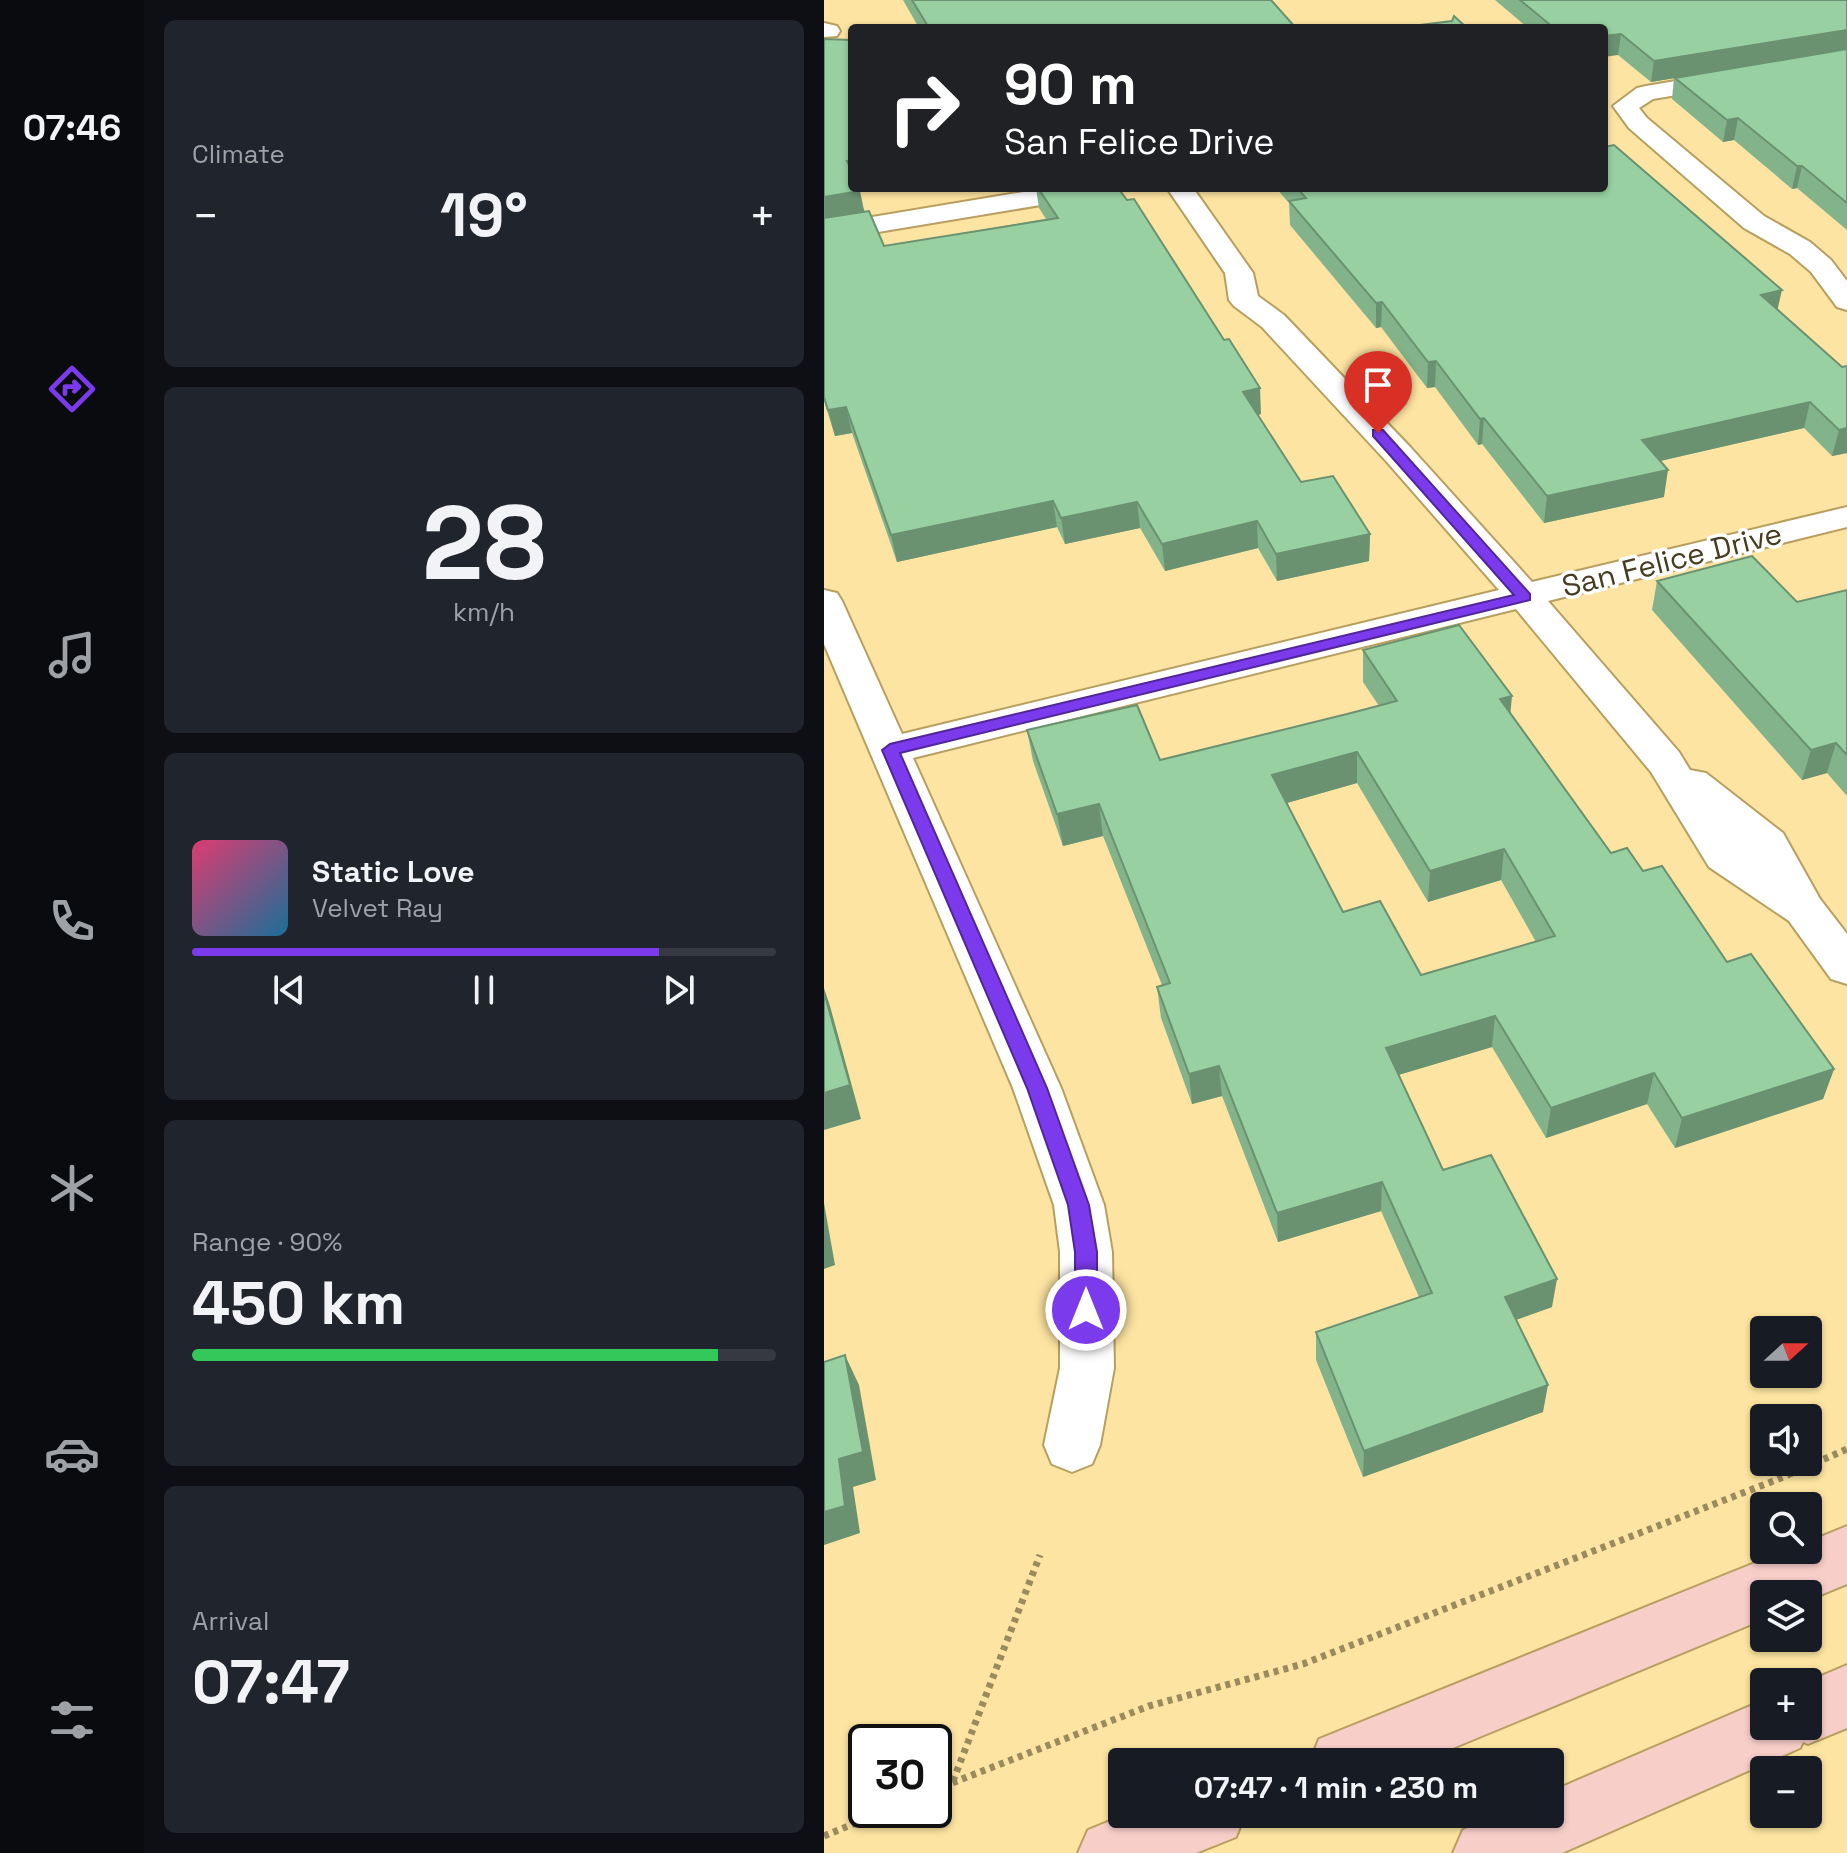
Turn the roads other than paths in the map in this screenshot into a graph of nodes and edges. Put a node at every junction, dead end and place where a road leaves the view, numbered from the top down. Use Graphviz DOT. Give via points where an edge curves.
graph roads {
  1 [pos="1847,59"];
  2 [pos="1071,192"];
  3 [pos="1183,192"];
  4 [pos="824,233"];
  5 [pos="1847,301"];
  6 [pos="1847,517"];
  7 [pos="1525,597"];
  8 [pos="824,601"];
  9 [pos="890,750"];
  10 [pos="1847,967"];
  11 [pos="1072,1445"];
  12 [pos="1847,1555"];
  13 [pos="1847,1696"];
  14 [pos="1822,1707"];
  15 [pos="1750,1738"];
  16 [pos="1376,1748"];
  17 [pos="1176,1828"];
  18 [pos="1111,1853"];
  19 [pos="1486,1853"];
  1 -- 5 [label="street" via="1646,93 1625,106 1754,222 1771,251 1795,272"];
  2 -- 4 [label="street"];
  3 -- 7 [label="street" via="1239,273 1244,300 1273,321"];
  6 -- 7 [label="street, San Felice Drive"];
  7 -- 9 [label="street, San Felice Drive"];
  7 -- 10 [label="street" via="1665,762 1724,856 1804,910"];
  8 -- 9 [label="street"];
  9 -- 11 [label="street" via="1037,1088 1079,1205 1086,1252 1087,1368"];
  12 -- 16 [label="street"];
  13 -- 14 [label="street"];
  15 -- 19 [label="street"];
  17 -- 18 [label="street"];
}
